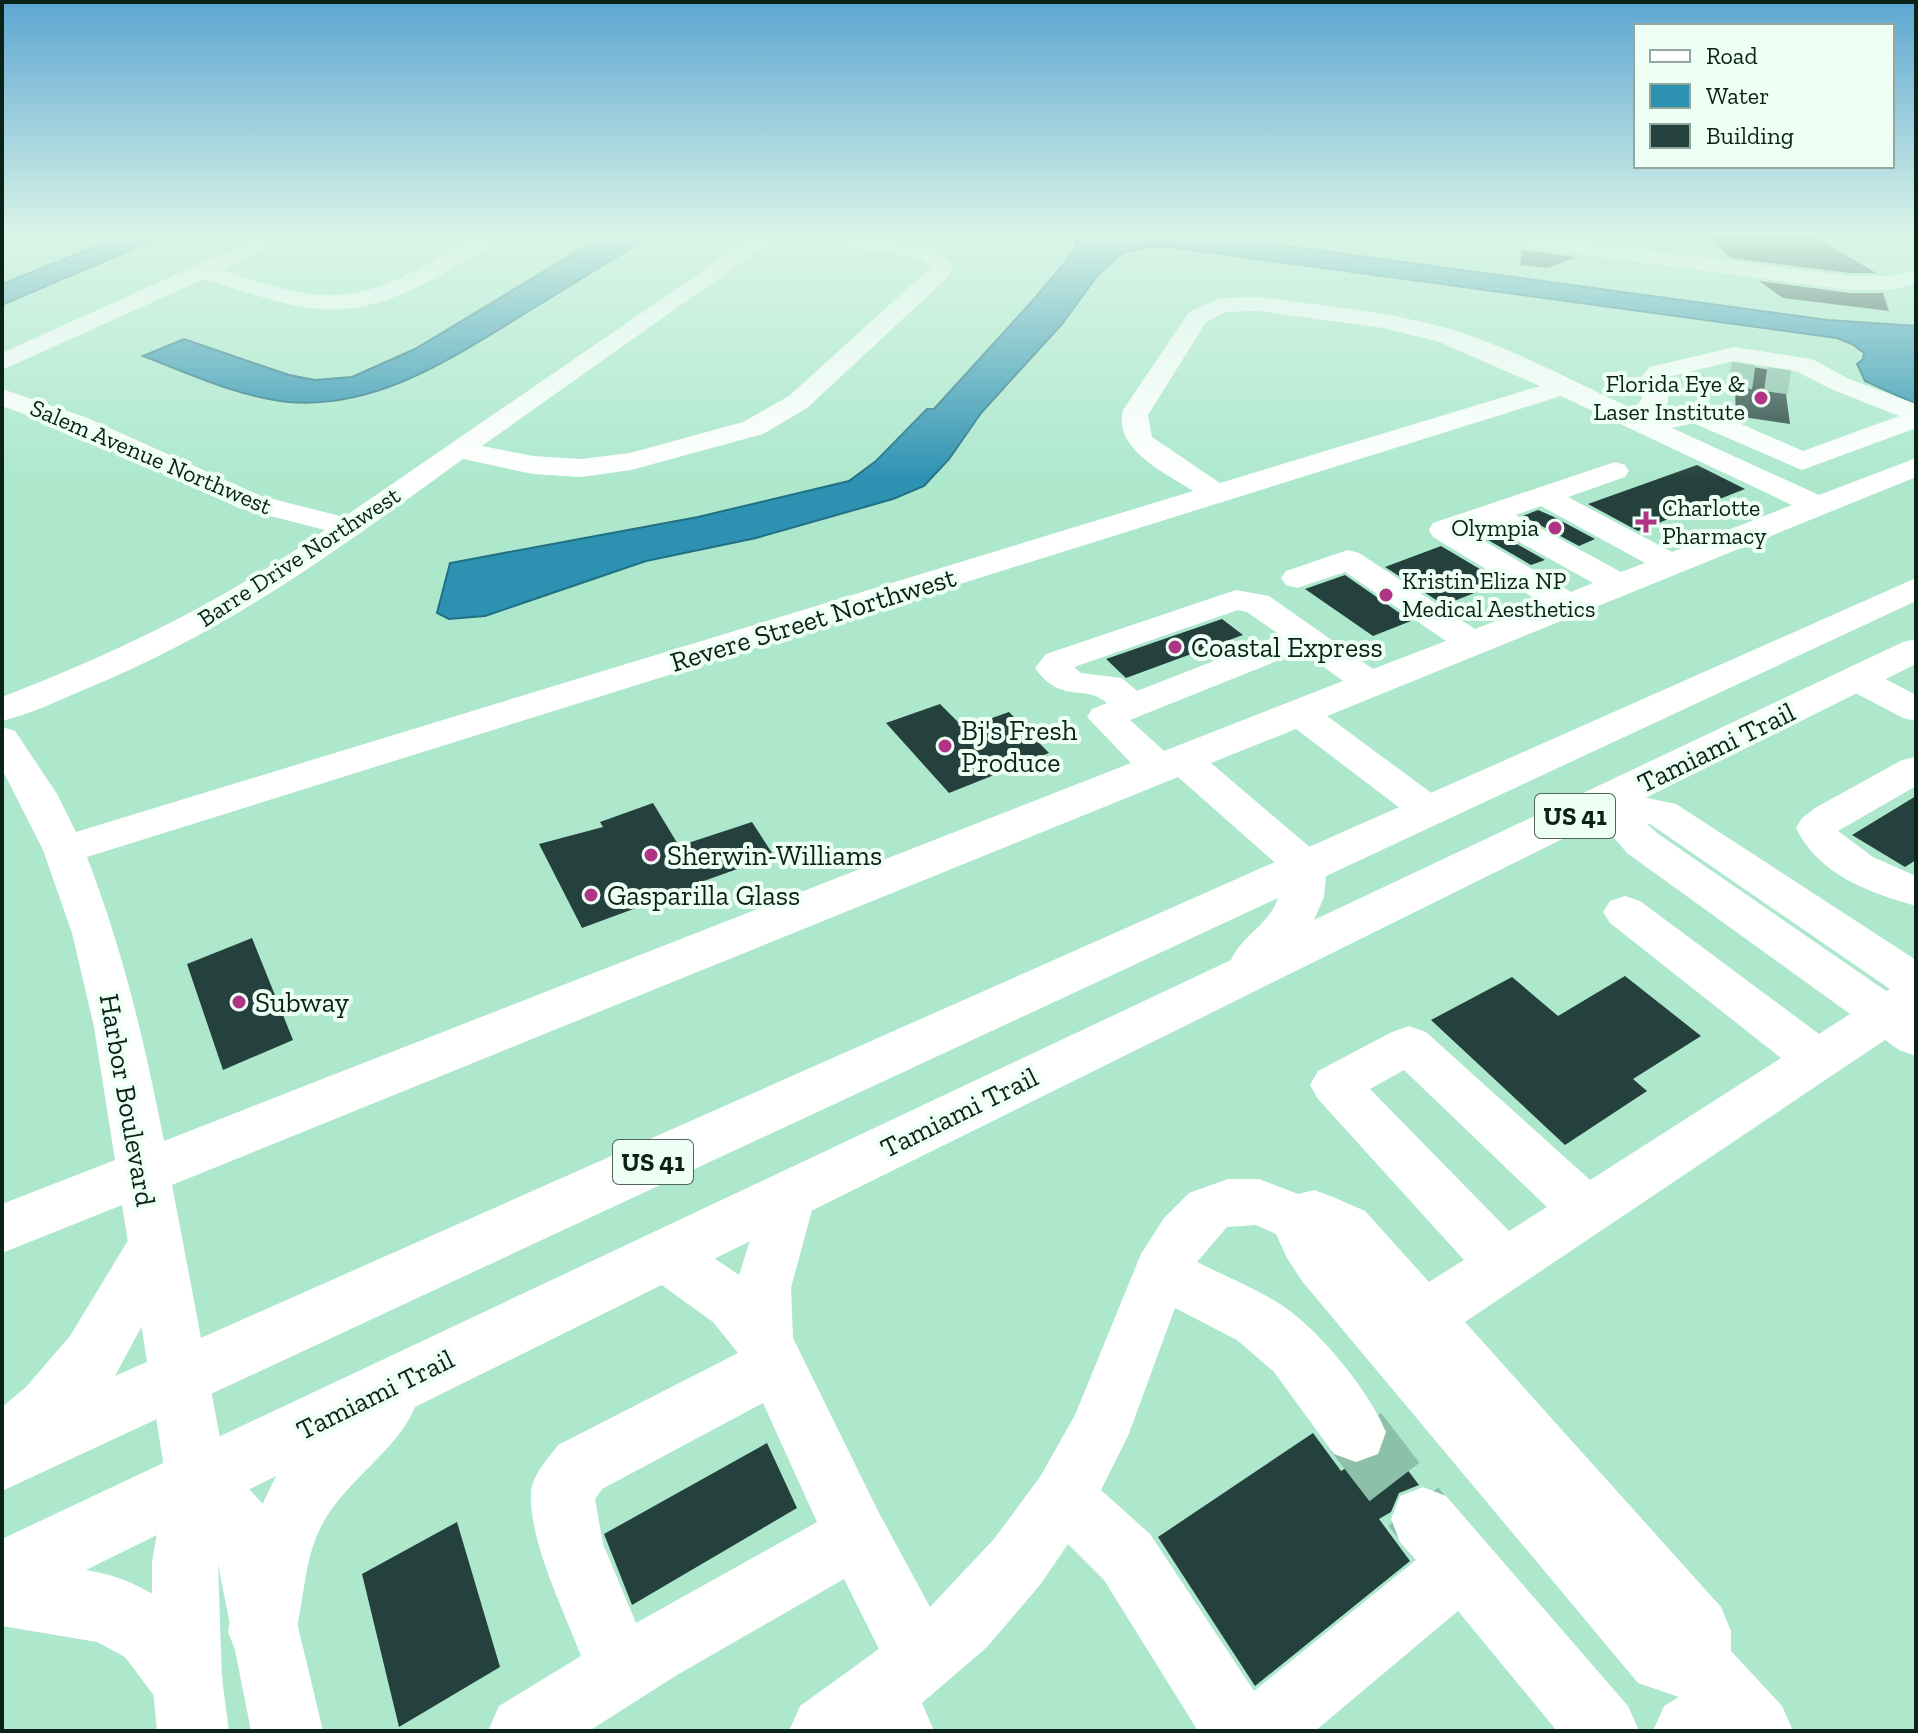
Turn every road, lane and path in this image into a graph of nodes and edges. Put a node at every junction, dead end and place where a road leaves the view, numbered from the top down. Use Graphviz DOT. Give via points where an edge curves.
graph roads {
  1 [pos="99,318"];
  2 [pos="648,318"];
  3 [pos="889,318"];
  4 [pos="1196,318"];
  5 [pos="1352,318"];
  6 [pos="2,362"];
  7 [pos="1695,364"];
  8 [pos="1730,374"];
  9 [pos="1800,384"];
  10 [pos="1840,384"];
  11 [pos="1563,387"];
  12 [pos="2,397"];
  13 [pos="1916,416"];
  14 [pos="1640,419"];
  15 [pos="458,450"];
  16 [pos="1916,467"];
  17 [pos="1615,471"];
  18 [pos="1216,494"];
  19 [pos="1544,496"];
  20 [pos="1818,506"];
  21 [pos="1492,514"];
  22 [pos="348,527"];
  23 [pos="1671,564"];
  24 [pos="1297,578"];
  25 [pos="1620,585"];
  26 [pos="1916,588"];
  27 [pos="1569,605"];
  28 [pos="1307,637"];
  29 [pos="1472,643"];
  30 [pos="1916,650"];
  31 [pos="1857,679"];
  32 [pos="1369,683"];
  33 [pos="2,710"];
  34 [pos="1916,710"];
  35 [pos="1119,712"];
  36 [pos="1298,712"];
  37 [pos="1633,716"];
  38 [pos="2,739"];
  39 [pos="1170,764"];
  40 [pos="1916,769"];
  41 [pos="1604,802"];
  42 [pos="1427,809"];
  43 [pos="64,850"];
  44 [pos="1304,865"];
  45 [pos="1916,891"];
  46 [pos="1625,912"];
  47 [pos="1233,980"];
  48 [pos="1908,1007"];
  49 [pos="1817,1059"];
  50 [pos="141,1173"];
  51 [pos="789,1195"];
  52 [pos="1586,1210"];
  53 [pos="2,1229"];
  54 [pos="155,1247"];
  55 [pos="664,1255"];
  56 [pos="1504,1264"];
  57 [pos="1161,1272"];
  58 [pos="1406,1329"];
  59 [pos="771,1352"];
  60 [pos="424,1371"];
  61 [pos="179,1379"];
  62 [pos="1356,1432"];
  63 [pos="2,1450"];
  64 [pos="2,1459"];
  65 [pos="197,1480"];
  66 [pos="1062,1499"];
  67 [pos="856,1536"];
  68 [pos="2,1575"];
  69 [pos="2,1591"];
  70 [pos="263,1632"];
  71 [pos="621,1672"];
  72 [pos="880,1704"];
  73 [pos="190,1705"];
  74 [pos="1719,1708"];
  75 [pos="287,1731"];
  76 [pos="524,1731"];
  77 [pos="1239,1731"];
  78 [pos="1260,1731"];
  79 [pos="1603,1731"];
  1 -- 6 [label="street"];
  2 -- 15 [label="street, Barre Drive Northwest"];
  3 -- 15 [label="street" via="786,411 733,435 606,466 556,468"];
  4 -- 18 [label="street" via="1133,421 1141,442"];
  5 -- 11 [label="street" via="1462,341"];
  7 -- 8 [label="street"];
  7 -- 10 [label="street" via="1734,354 1803,364"];
  7 -- 14 [label="street" via="1655,376 1655,402"];
  9 -- 10 [label="street"];
  10 -- 13 [label="street"];
  11 -- 14 [label="street"];
  11 -- 18 [label="street, Revere Street Northwest"];
  12 -- 22 [label="street, Salem Avenue Northwest" via="75,423 250,502"];
  13 -- 14 [label="street" via="1802,461 1696,414"];
  14 -- 20 [label="street"];
  15 -- 22 [label="street, Barre Drive Northwest"];
  16 -- 20 [label="street"];
  17 -- 19 [label="street"];
  18 -- 43 [label="street, Revere Street Northwest"];
  19 -- 21 [label="street"];
  19 -- 23 [label="street"];
  20 -- 23 [label="street"];
  21 -- 25 [label="street"];
  21 -- 27 [label="street" via="1444,530"];
  22 -- 33 [label="street, Barre Drive Northwest" via="254,592 180,634"];
  23 -- 25 [label="street"];
  24 -- 29 [label="street" via="1348,560"];
  25 -- 27 [label="street"];
  26 -- 37 [label="main road, US 41"];
  27 -- 29 [label="street"];
  28 -- 32 [label="street"];
  28 -- 35 [label="street"];
  28 -- 35 [label="street" via="1257,603 1236,600 1058,661 1053,668 1071,683 1109,686"];
  29 -- 32 [label="street"];
  30 -- 31 [label="main road, Tamiami Trail / US 41"];
  31 -- 34 [label="street"];
  31 -- 41 [label="main road, Tamiami Trail / US 41"];
  32 -- 36 [label="street"];
  35 -- 39 [label="street"];
  36 -- 39 [label="street"];
  36 -- 42 [label="street"];
  37 -- 41 [label="main road" via="1599,759 1595,781"];
  37 -- 42 [label="main road, US 41"];
  38 -- 43 [label="street, Harbor Boulevard"];
  39 -- 44 [label="street"];
  39 -- 50 [label="street"];
  40 -- 45 [label="street" via="1816,828 1819,840 1849,861 1888,883"];
  41 -- 47 [label="main road, Tamiami Trail / US 41"];
  41 -- 48 [label="street" via="1642,843"];
  42 -- 44 [label="main road, US 41"];
  43 -- 50 [label="street, Harbor Boulevard" via="94,933 118,1027"];
  44 -- 47 [label="main road" via="1304,894 1297,915"];
  44 -- 61 [label="main road, US 41"];
  46 -- 49 [label="street"];
  47 -- 51 [label="main road, Tamiami Trail / US 41"];
  48 -- 49 [label="street"];
  49 -- 52 [label="street"];
  50 -- 53 [label="street"];
  50 -- 54 [label="street, Harbor Boulevard"];
  51 -- 55 [label="main road, Tamiami Trail / US 41"];
  51 -- 59 [label="street" via="763,1288"];
  52 -- 56 [label="street"];
  52 -- 56 [label="street" via="1409,1045 1335,1085"];
  54 -- 61 [label="street, Harbor Boulevard"];
  54 -- 63 [label="main road" via="92,1357 48,1409"];
  55 -- 59 [label="street" via="733,1303"];
  55 -- 60 [label="main road, Tamiami Trail / US 41"];
  56 -- 58 [label="street"];
  57 -- 58 [label="street" via="1183,1235 1208,1210 1228,1202 1259,1202 1296,1218 1322,1263"];
  57 -- 62 [label="street" via="1257,1321 1295,1352"];
  57 -- 66 [label="street" via="1097,1436"];
  58 -- 74 [label="street" via="1662,1659"];
  59 -- 67 [label="street"];
  59 -- 71 [label="street" via="580,1467 562,1492 571,1544"];
  60 -- 65 [label="main road, Tamiami Trail / US 41"];
  60 -- 70 [label="main road" via="335,1449 291,1513"];
  61 -- 64 [label="main road, US 41"];
  61 -- 65 [label="street, Harbor Boulevard"];
  65 -- 68 [label="main road, Tamiami Trail / US 41"];
  65 -- 70 [label="street" via="243,1530"];
  65 -- 73 [label="street, Harbor Boulevard" via="185,1562"];
  66 -- 72 [label="street" via="1017,1562 963,1623"];
  66 -- 77 [label="street" via="1127,1557"];
  67 -- 71 [label="street"];
  67 -- 72 [label="street"];
  69 -- 73 [label="main road" via="106,1608 150,1632"];
  70 -- 75 [label="street"];
  71 -- 76 [label="street"];
  78 -- 79 [label="street" via="1443,1542"];
}
